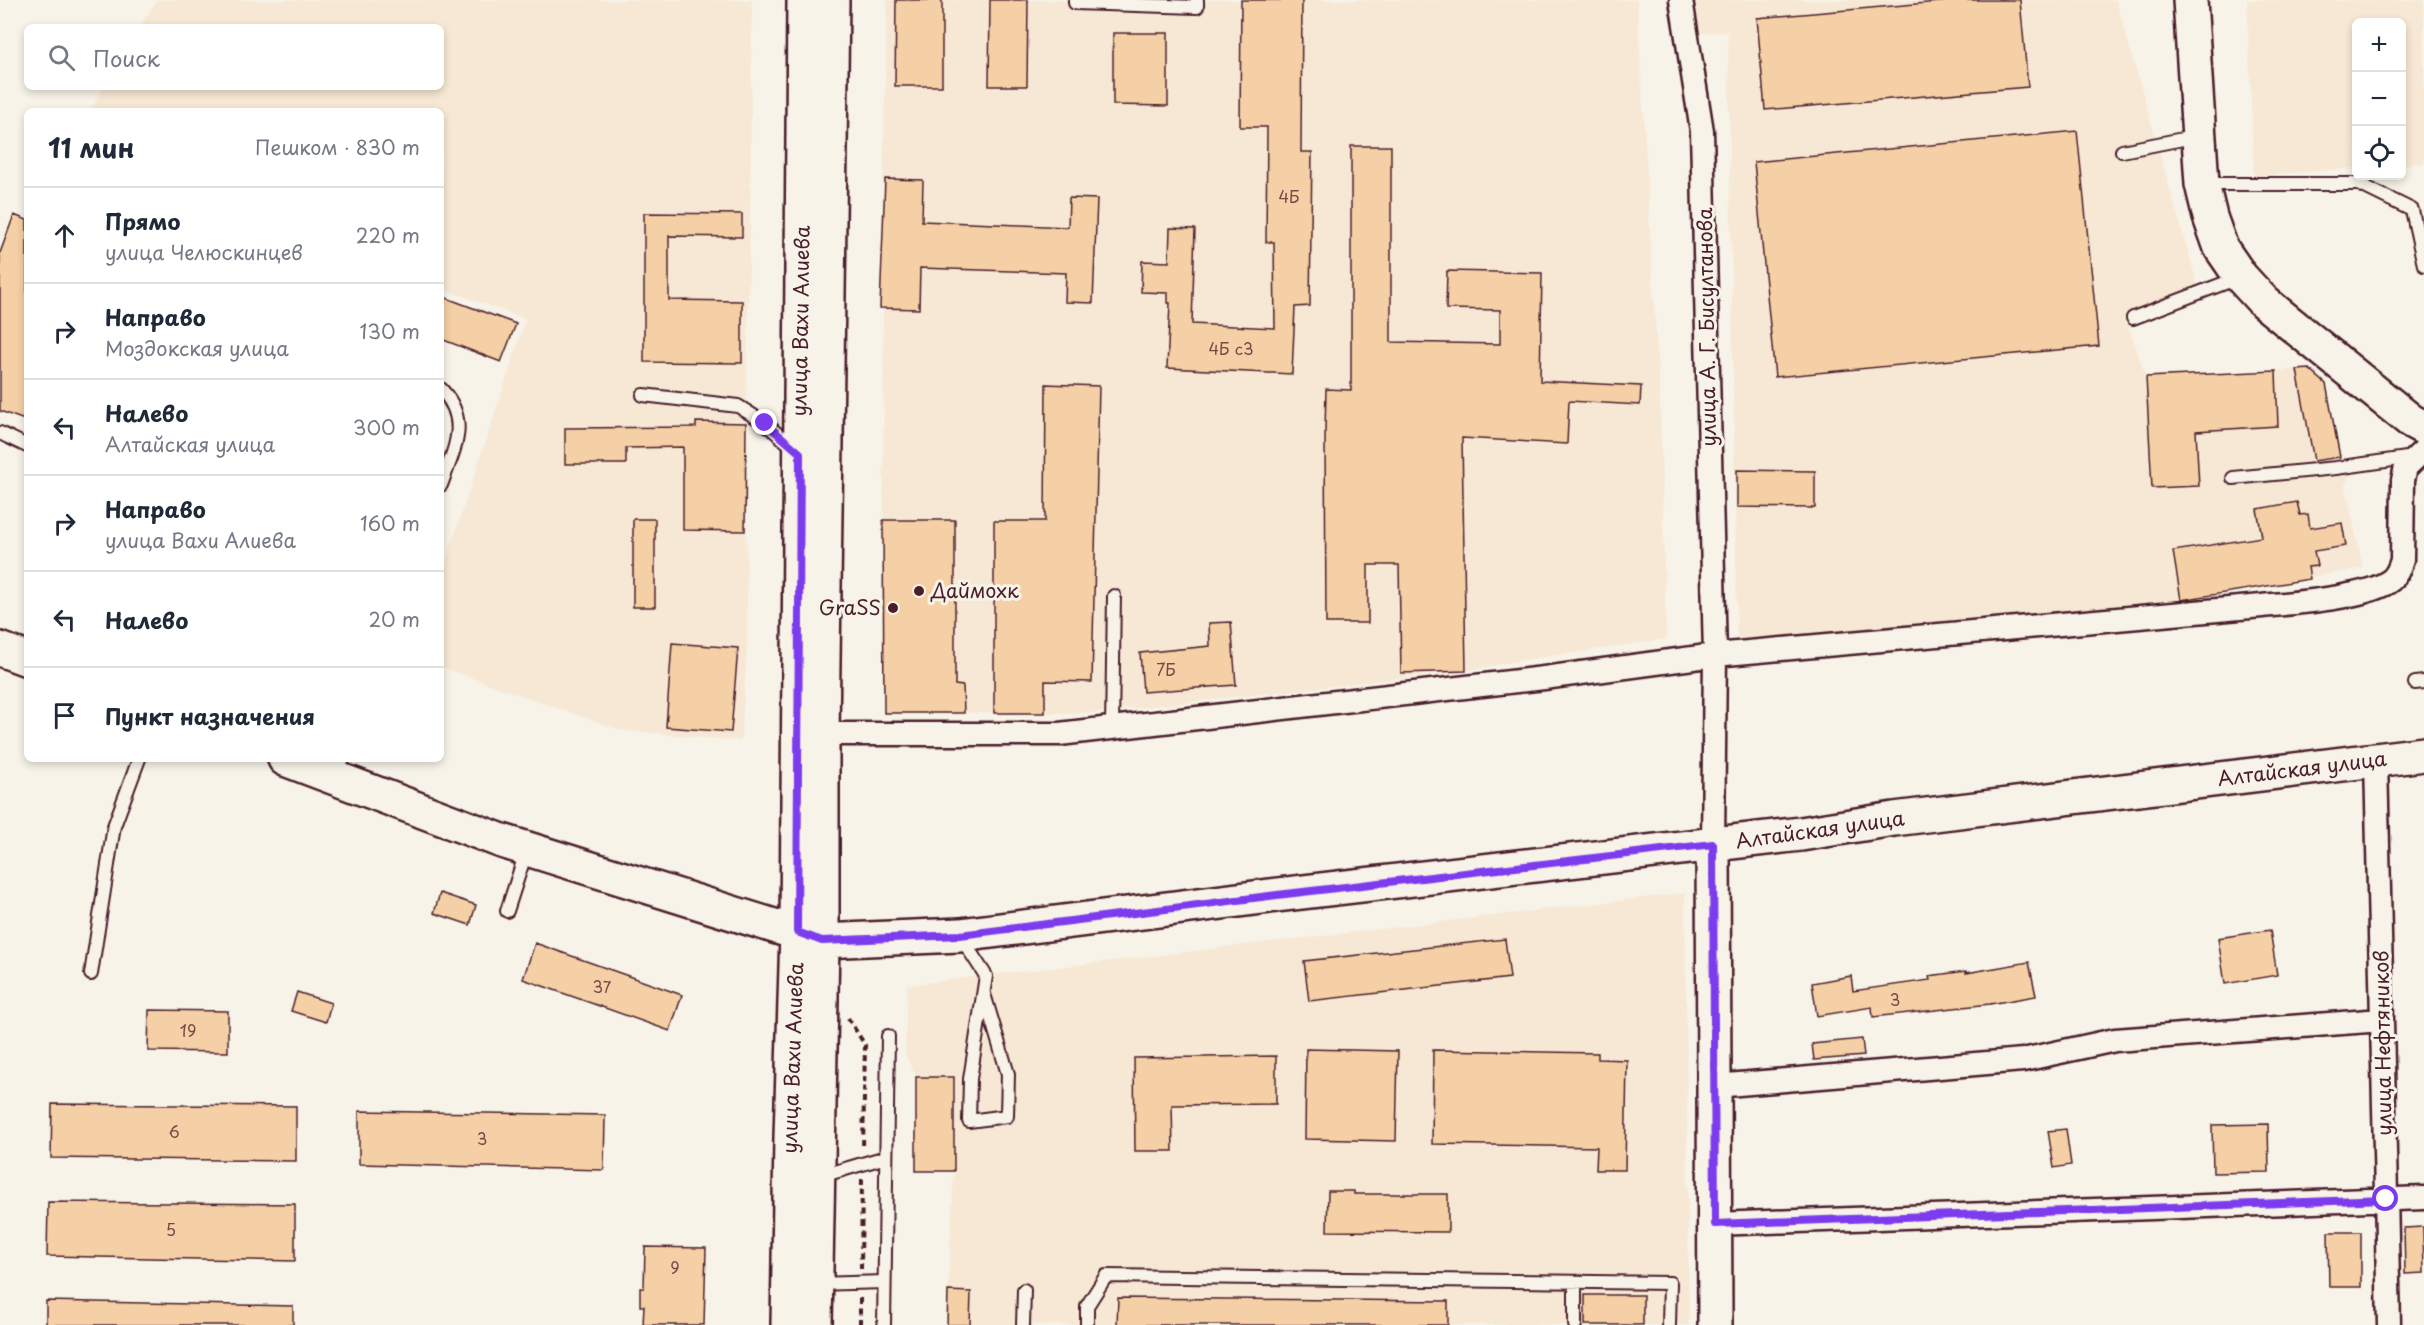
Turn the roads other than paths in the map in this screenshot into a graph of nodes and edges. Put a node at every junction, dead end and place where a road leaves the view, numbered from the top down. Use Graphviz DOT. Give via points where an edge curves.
graph roads {
  1 [pos="804,0"];
  2 [pos="832,0"];
  3 [pos="1075,0"];
  4 [pos="1197,0"];
  5 [pos="1681,0"];
  6 [pos="2190,0"];
  7 [pos="2199,135"];
  8 [pos="2122,151"];
  9 [pos="2202,184"];
  10 [pos="2424,266"];
  11 [pos="2241,277"];
  12 [pos="2133,318"];
  13 [pos="444,393"];
  14 [pos="644,395"];
  15 [pos="0,433"];
  16 [pos="24,445"];
  17 [pos="2421,445"];
  18 [pos="800,453"];
  19 [pos="444,477"];
  20 [pos="2233,478"];
  21 [pos="1114,596"];
  22 [pos="0,649"];
  23 [pos="1715,655"];
  24 [pos="24,658"];
  25 [pos="1112,728"];
  26 [pos="822,734"];
  27 [pos="2424,753"];
  28 [pos="2376,760"];
  29 [pos="138,762"];
  30 [pos="301,762"];
  31 [pos="339,769"];
  32 [pos="1713,844"];
  33 [pos="528,848"];
  34 [pos="507,911"];
  35 [pos="960,935"];
  36 [pos="810,937"];
  37 [pos="90,974"];
  38 [pos="984,994"];
  39 [pos="2382,1020"];
  40 [pos="888,1036"];
  41 [pos="1715,1086"];
  42 [pos="886,1157"];
  43 [pos="817,1177"];
  44 [pos="2424,1198"];
  45 [pos="2386,1199"];
  46 [pos="1715,1224"];
  47 [pos="884,1282"];
  48 [pos="815,1284"];
  49 [pos="1575,1284"];
  50 [pos="1024,1290"];
  51 [pos="788,1325"];
  52 [pos="815,1325"];
  53 [pos="884,1325"];
  54 [pos="1023,1325"];
  55 [pos="1087,1325"];
  56 [pos="1575,1325"];
  57 [pos="1669,1325"];
  58 [pos="1715,1325"];
  59 [pos="2389,1325"];
  1 -- 18 [label="main road, улица Вахи Алиева"];
  2 -- 26 [label="main road, улица Вахи Алиева"];
  3 -- 4 [label="lane" via="1197,8"];
  5 -- 23 [label="street, улица А. Г. Бисултанова" via="1702,131"];
  6 -- 7 [label="main road"];
  7 -- 8 [label="lane"];
  7 -- 9 [label="main road"];
  9 -- 10 [label="lane" via="2359,184 2412,210"];
  9 -- 11 [label="main road" via="2221,248"];
  11 -- 12 [label="lane"];
  11 -- 17 [label="main road" via="2264,303 2411,421"];
  13 -- 19 [label="lane" via="454,407 459,426"];
  14 -- 18 [label="lane" via="738,406"];
  15 -- 16 [label="lane"];
  17 -- 20 [label="lane" via="2336,468"];
  17 -- 23 [label="street" via="2406,467 2403,480 2399,570 2391,580 2360,592 2262,606"];
  18 -- 36 [label="main road, улица Вахи Алиева"];
  21 -- 25 [label="lane"];
  22 -- 24 [label="main road"];
  23 -- 25 [label="street"];
  23 -- 32 [label="street, улица А. Г. Бисултанова"];
  25 -- 26 [label="street" via="1059,734"];
  26 -- 36 [label="main road, улица Вахи Алиева"];
  27 -- 28 [label="main road, Алтайская улица"];
  28 -- 32 [label="main road, Алтайская улица"];
  28 -- 39 [label="street, улица Нефтяников"];
  29 -- 37 [label="lane" via="114,826"];
  30 -- 31 [label="main road, Алтайская улица"];
  31 -- 33 [label="main road, Алтайская улица"];
  32 -- 35 [label="main road, Алтайская улица"];
  32 -- 41 [label="main road"];
  33 -- 34 [label="lane"];
  33 -- 36 [label="main road, Алтайская улица"];
  35 -- 36 [label="main road, Алтайская улица"];
  35 -- 38 [label="lane" via="986,976"];
  36 -- 43 [label="main road, улица Вахи Алиева"];
  36 -- 51 [label="main road, улица Вахи Алиева" via="790,1137"];
  38 -- 38 [label="lane" via="1008,1074 1007,1116 969,1121 970,1079"];
  39 -- 41 [label="street" via="2115,1040 2023,1060"];
  39 -- 45 [label="street, улица Нефтяников"];
  40 -- 42 [label="lane"];
  41 -- 46 [label="main road"];
  42 -- 43 [label="lane"];
  42 -- 47 [label="lane"];
  43 -- 48 [label="main road, улица Вахи Алиева"];
  44 -- 45 [label="street"];
  45 -- 46 [label="street"];
  45 -- 59 [label="street, улица Нефтяников"];
  46 -- 58 [label="main road"];
  47 -- 48 [label="lane"];
  47 -- 53 [label="lane"];
  48 -- 52 [label="main road, улица Вахи Алиева"];
  49 -- 55 [label="lane" via="1106,1276 1087,1306"];
  49 -- 56 [label="lane"];
  49 -- 57 [label="lane" via="1670,1283"];
  50 -- 54 [label="lane"];
}
